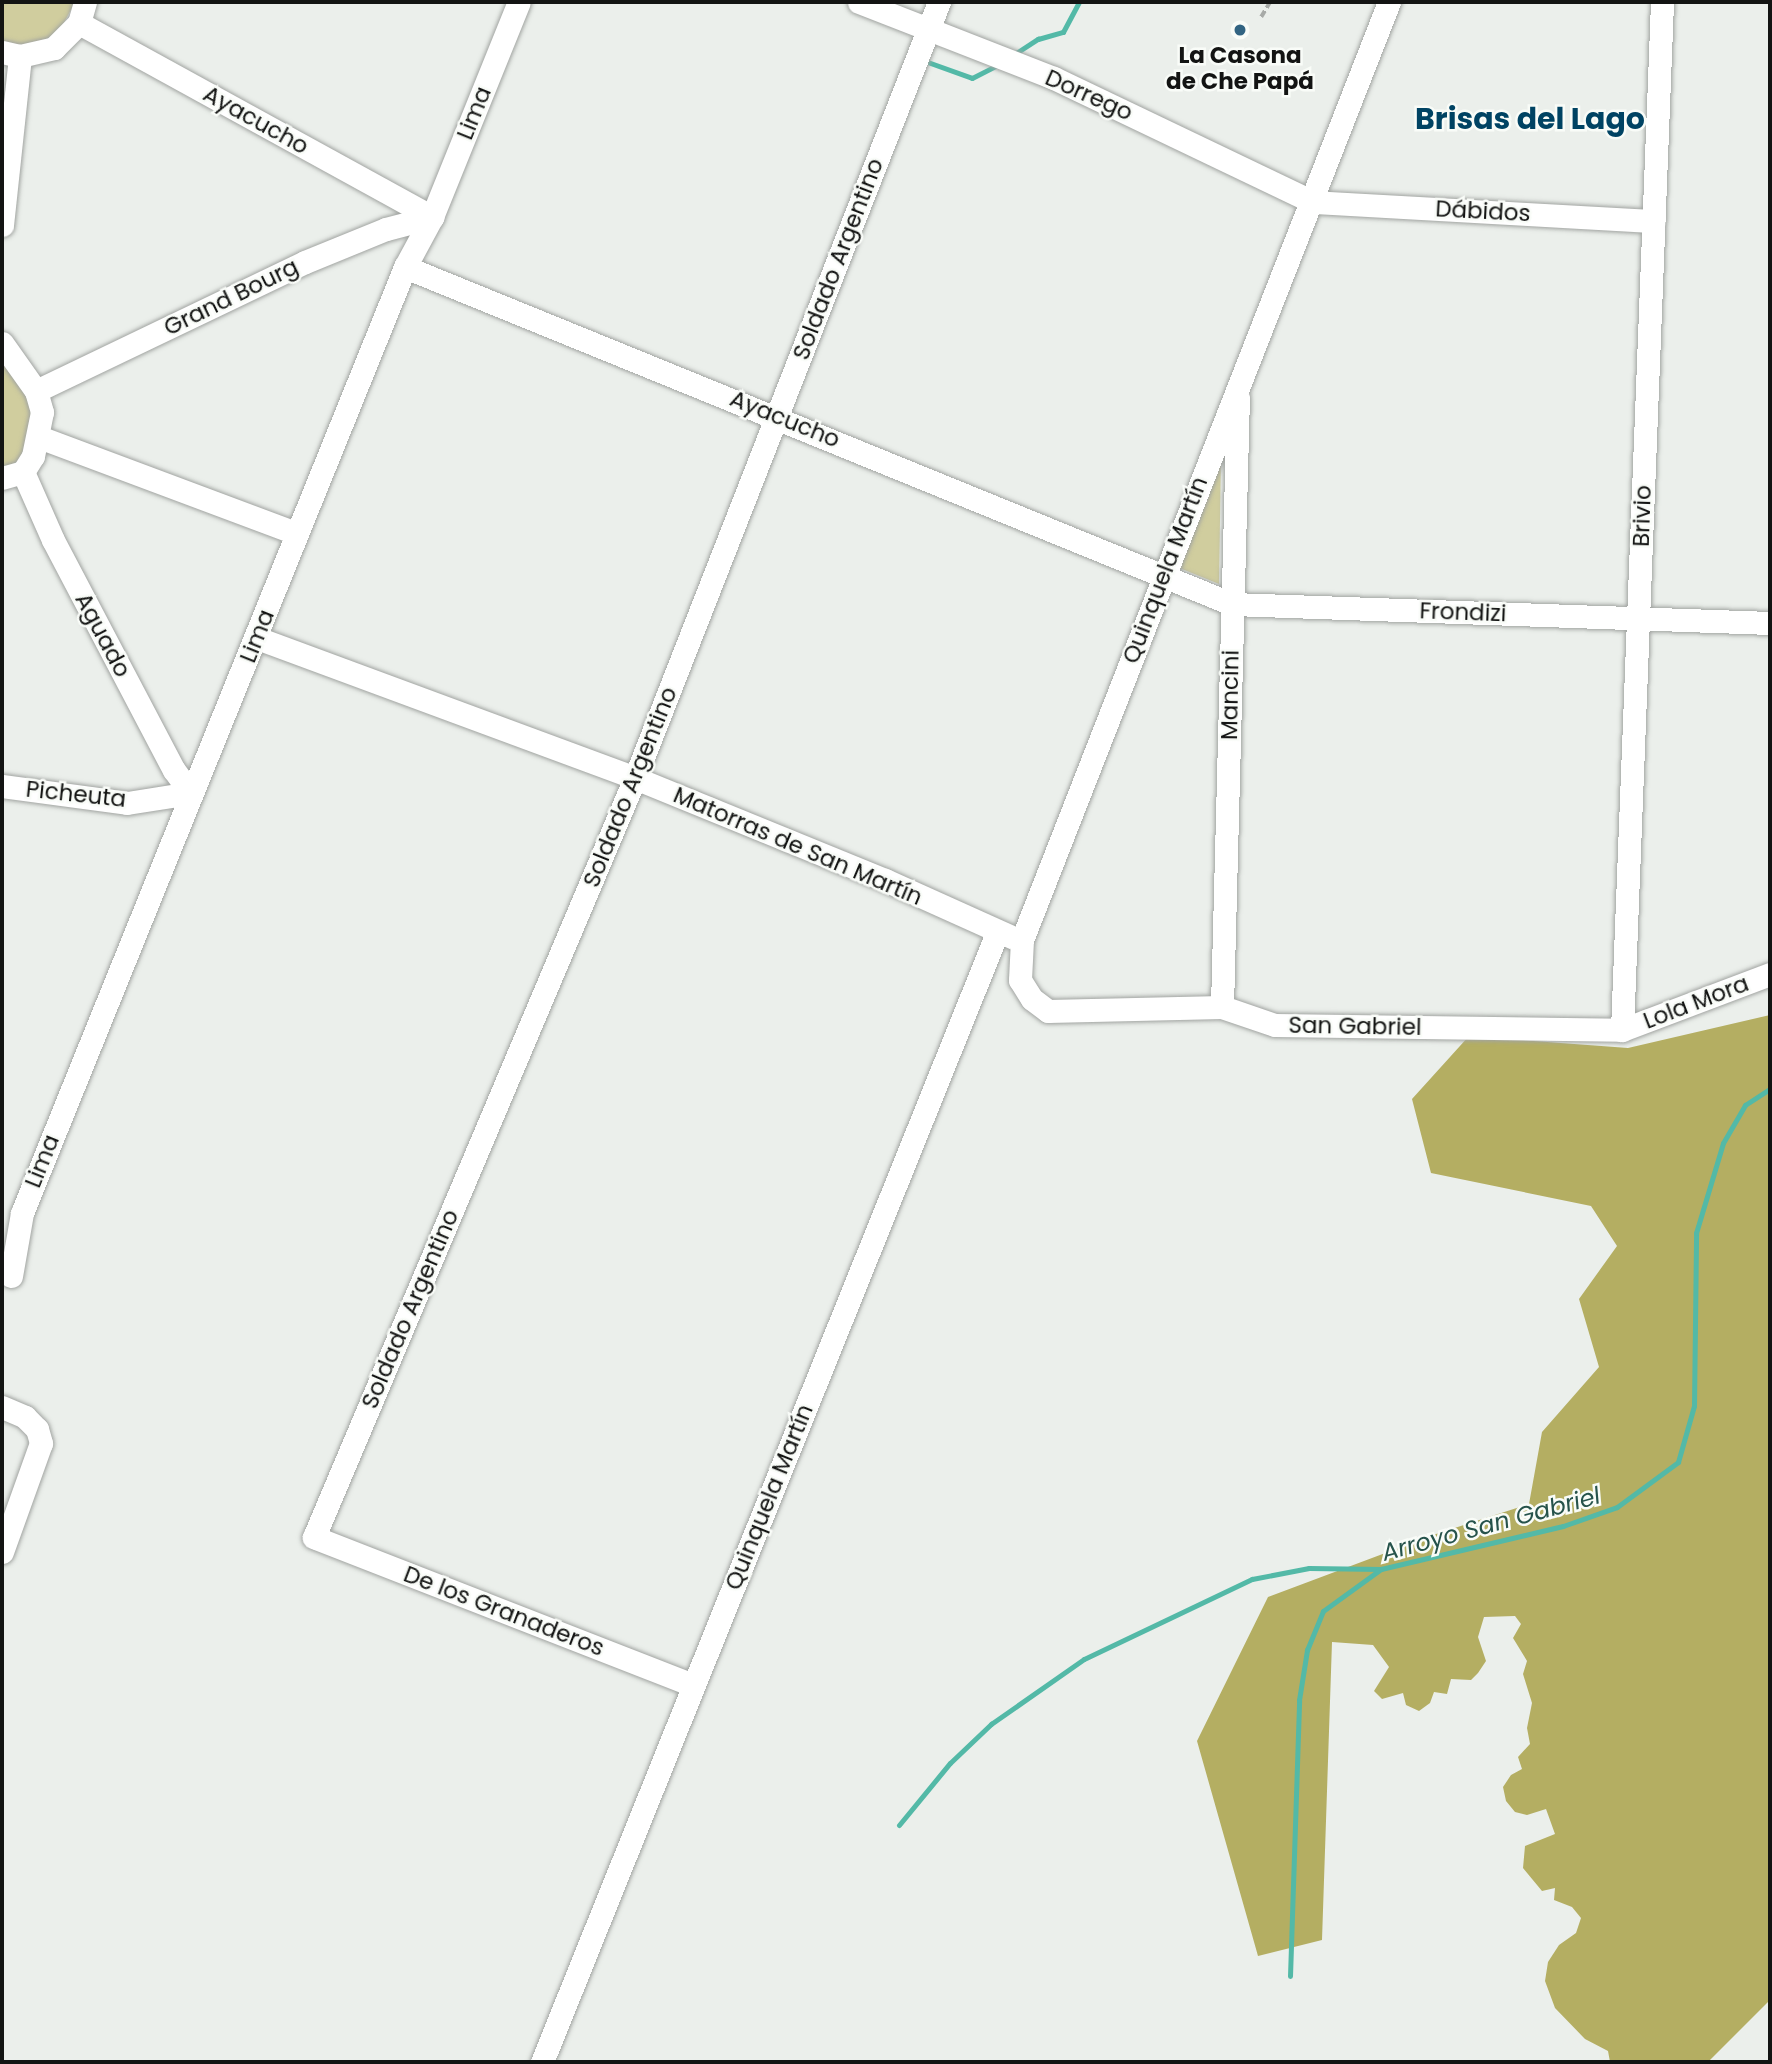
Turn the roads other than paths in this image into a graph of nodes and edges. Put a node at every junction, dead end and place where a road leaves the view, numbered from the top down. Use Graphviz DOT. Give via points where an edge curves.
graph roads {
  1 [pos="519,2"];
  2 [pos="859,2"];
  3 [pos="939,2"];
  4 [pos="1389,2"];
  5 [pos="1662,2"];
  6 [pos="82,12"];
  7 [pos="928,29"];
  8 [pos="11,54"];
  9 [pos="1313,202"];
  10 [pos="432,217"];
  11 [pos="1653,221"];
  12 [pos="2,225"];
  13 [pos="405,267"];
  14 [pos="2,343"];
  15 [pos="1238,382"];
  16 [pos="36,391"];
  17 [pos="777,415"];
  18 [pos="39,437"];
  19 [pos="13,475"];
  20 [pos="296,533"];
  21 [pos="1163,573"];
  22 [pos="1233,604"];
  23 [pos="1638,618"];
  24 [pos="1770,623"];
  25 [pos="257,638"];
  26 [pos="635,778"];
  27 [pos="2,786"];
  28 [pos="191,793"];
  29 [pos="997,933"];
  30 [pos="1022,940"];
  31 [pos="1770,974"];
  32 [pos="1222,1007"];
  33 [pos="1622,1030"];
  34 [pos="11,1276"];
  35 [pos="2,1407"];
  36 [pos="314,1536"];
  37 [pos="2,1552"];
  38 [pos="694,1685"];
  39 [pos="542,2062"];
  1 -- 10 [label="street, Lima"];
  2 -- 7 [label="street, Dorrego"];
  3 -- 7 [label="street, Soldado Argentino"];
  4 -- 9 [label="street, Quinquela Martín"];
  5 -- 11 [label="street, Brivio"];
  6 -- 8 [label="street" via="54,48"];
  6 -- 10 [label="street, Ayacucho"];
  7 -- 9 [label="street, Dorrego" via="1054,78"];
  7 -- 17 [label="street, Soldado Argentino"];
  8 -- 12 [label="street"];
  9 -- 11 [label="street, Dábidos"];
  9 -- 15 [label="street, Quinquela Martín"];
  10 -- 13 [label="street, Lima"];
  10 -- 16 [label="street, Grand Bourg" via="386,229 305,261"];
  11 -- 23 [label="street, Brivio"];
  13 -- 17 [label="street, Ayacucho"];
  13 -- 20 [label="street, Lima"];
  14 -- 16 [label="street"];
  15 -- 21 [label="street, Quinquela Martín"];
  15 -- 22 [label="street, Mancini"];
  16 -- 18 [label="street" via="41,412"];
  17 -- 21 [label="street, Ayacucho"];
  17 -- 26 [label="street, Soldado Argentino"];
  18 -- 19 [label="street"];
  18 -- 20 [label="street"];
  19 -- 28 [label="street, Aguado" via="66,564 174,771"];
  20 -- 25 [label="street, Lima"];
  21 -- 22 [label="street, Frondizi"];
  21 -- 30 [label="street, Quinquela Martín"];
  22 -- 23 [label="street, Frondizi"];
  22 -- 32 [label="street, Mancini"];
  23 -- 24 [label="street, Frondizi"];
  23 -- 33 [label="street, Brivio"];
  25 -- 26 [label="street, Matorras de San Martín"];
  25 -- 28 [label="street, Lima"];
  26 -- 29 [label="street, Matorras de San Martín" via="886,880"];
  26 -- 36 [label="street, Soldado Argentino"];
  27 -- 28 [label="street, Picheuta" via="127,803"];
  28 -- 34 [label="street, Lima" via="22,1213"];
  29 -- 30 [label="street, Matorras de San Martín"];
  29 -- 38 [label="street, Quinquela Martín"];
  30 -- 32 [label="street, San Gabriel" via="1020,980 1032,999 1048,1011"];
  31 -- 33 [label="street, Lola Mora"];
  32 -- 33 [label="street, San Gabriel" via="1275,1026"];
  35 -- 37 [label="street" via="25,1417 37,1429 41,1443"];
  36 -- 38 [label="street, De los Granaderos"];
  38 -- 39 [label="street, Quinquela Martín"];
}
